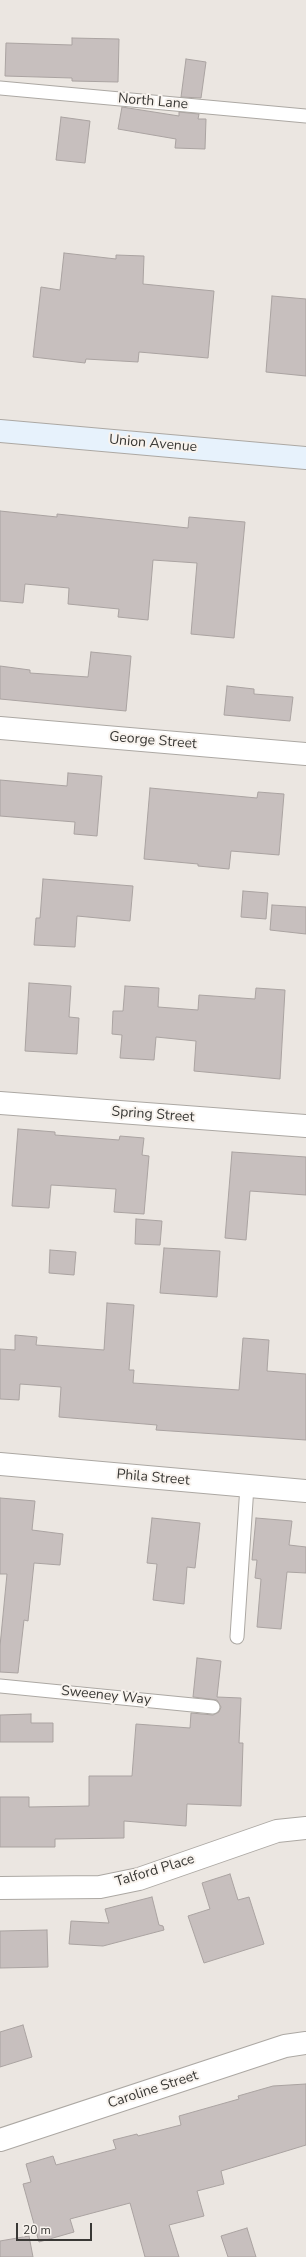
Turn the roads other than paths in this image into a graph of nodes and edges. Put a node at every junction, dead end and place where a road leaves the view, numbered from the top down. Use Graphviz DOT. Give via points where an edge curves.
graph roads {
  1 [pos="0,88"];
  2 [pos="306,116"];
  3 [pos="0,431"];
  4 [pos="306,458"];
  5 [pos="0,728"];
  6 [pos="306,754"];
  7 [pos="0,1103"];
  8 [pos="306,1126"];
  9 [pos="0,1464"];
  10 [pos="247,1486"];
  11 [pos="306,1491"];
  12 [pos="236,1637"];
  13 [pos="0,1686"];
  14 [pos="213,1707"];
  15 [pos="306,1828"];
  16 [pos="0,1888"];
  17 [pos="306,2043"];
  18 [pos="0,2140"];
  1 -- 2 [label="lane, North Lane"];
  3 -- 4 [label="main road, Union Avenue"];
  5 -- 6 [label="street, George Street"];
  7 -- 8 [label="street, Spring Street"];
  9 -- 10 [label="street, Phila Street"];
  10 -- 11 [label="street, Phila Street"];
  10 -- 12 [label="lane"];
  13 -- 14 [label="lane, Sweeney Way"];
  15 -- 16 [label="street, Talford Place" via="277,1831 139,1879 100,1887"];
  17 -- 18 [label="street, Caroline Street" via="286,2046"];
}
